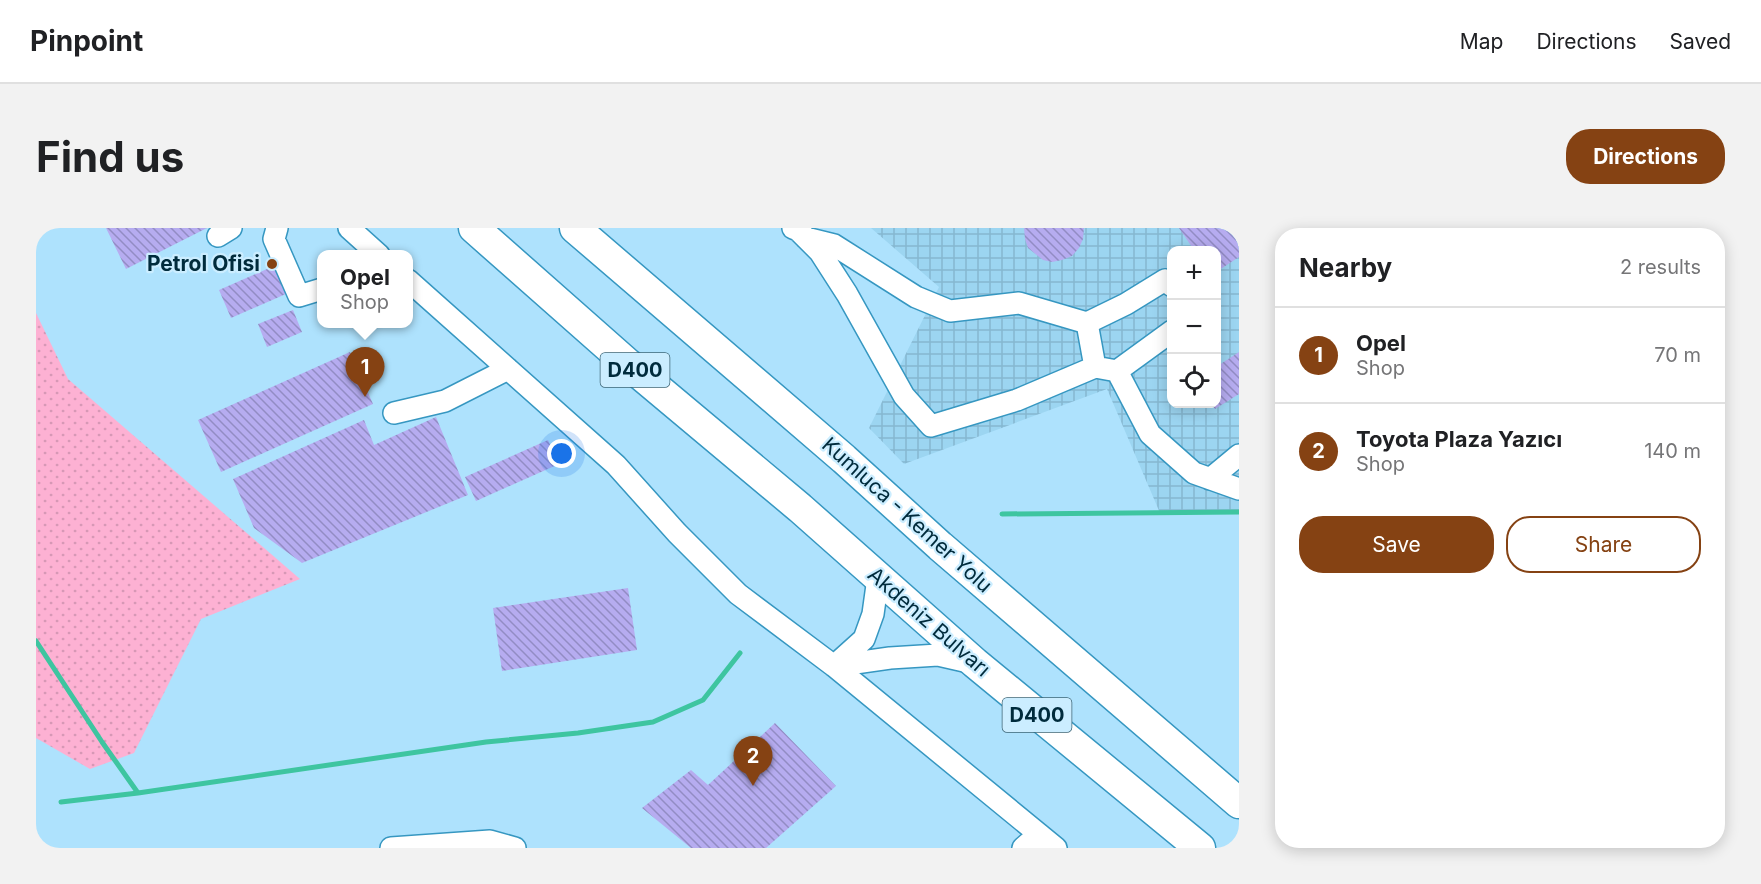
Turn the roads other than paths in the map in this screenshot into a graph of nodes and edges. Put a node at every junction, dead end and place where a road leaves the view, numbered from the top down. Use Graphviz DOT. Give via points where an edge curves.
graph roads {
  1 [pos="277,228"];
  2 [pos="349,228"];
  3 [pos="474,228"];
  4 [pos="575,228"];
  5 [pos="800,233"];
  6 [pos="373,250"];
  7 [pos="1167,282"];
  8 [pos="413,284"];
  9 [pos="317,290"];
  10 [pos="1087,323"];
  11 [pos="1167,335"];
  12 [pos="1095,367"];
  13 [pos="508,369"];
  14 [pos="1117,371"];
  15 [pos="394,413"];
  16 [pos="1239,455"];
  17 [pos="1210,479"];
  18 [pos="1239,489"];
  19 [pos="878,578"];
  20 [pos="975,663"];
  21 [pos="834,666"];
  22 [pos="1239,803"];
  23 [pos="1039,834"];
  24 [pos="391,848"];
  25 [pos="515,848"];
  26 [pos="1023,848"];
  27 [pos="1056,848"];
  28 [pos="1200,848"];
  1 -- 9 [label="street" via="274,239 299,296"];
  2 -- 6 [label="street"];
  3 -- 19 [label="highway, Akdeniz Bulvarı / D400"];
  4 -- 22 [label="highway, Kumluca - Kemer Yolu / D400"];
  5 -- 10 [label="street" via="834,244 916,297 950,311 1019,303"];
  5 -- 12 [label="street" via="820,252 904,396 931,426 1017,400"];
  7 -- 10 [label="street"];
  8 -- 13 [label="street"];
  10 -- 12 [label="street"];
  11 -- 14 [label="street"];
  12 -- 14 [label="street"];
  13 -- 15 [label="street" via="445,401"];
  13 -- 21 [label="street" via="616,465 677,534 738,594"];
  14 -- 17 [label="street" via="1150,434 1194,473"];
  16 -- 17 [label="street"];
  17 -- 18 [label="street"];
  19 -- 20 [label="highway, Akdeniz Bulvarı / D400"];
  19 -- 21 [label="street" via="873,614 864,639"];
  20 -- 21 [label="street" via="938,656"];
  20 -- 28 [label="highway, Akdeniz Bulvarı / D400"];
  21 -- 23 [label="street"];
  23 -- 26 [label="street"];
  23 -- 27 [label="street"];
  24 -- 25 [label="street" via="490,841"];
}
